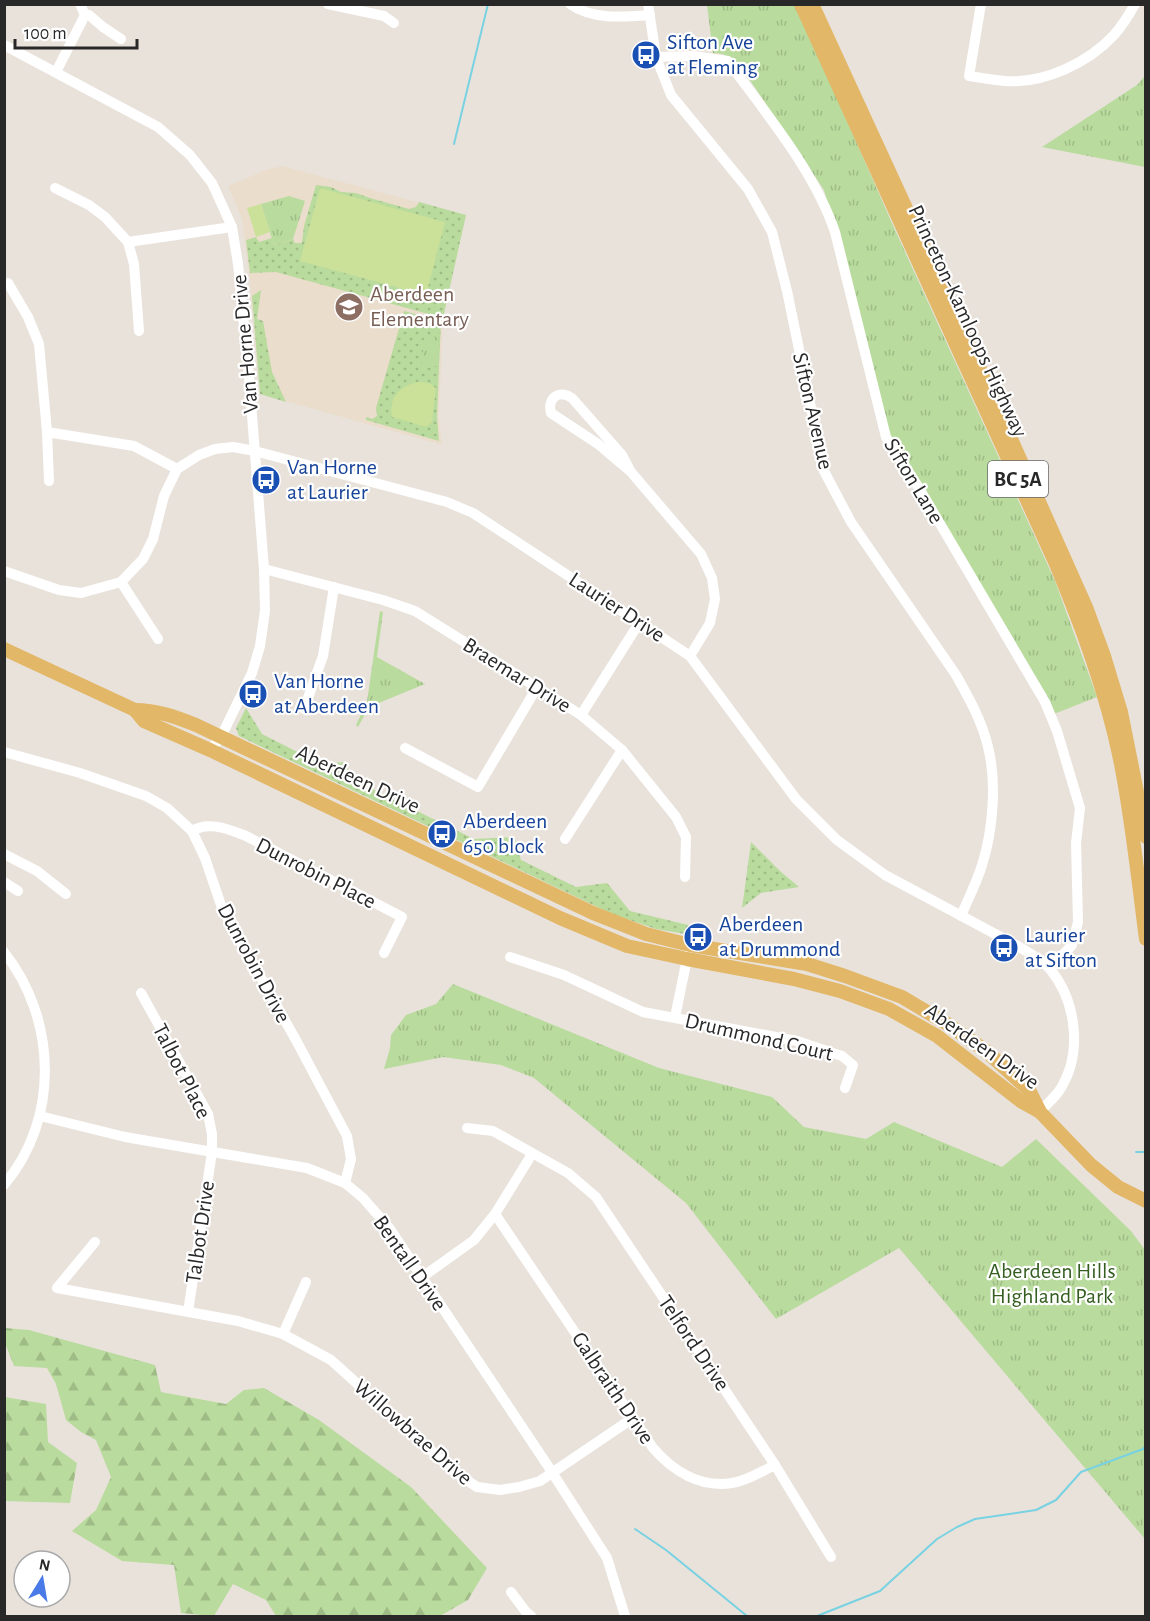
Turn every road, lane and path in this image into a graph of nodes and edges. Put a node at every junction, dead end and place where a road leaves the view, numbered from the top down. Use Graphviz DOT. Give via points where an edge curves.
graph roads {
  1 [pos="328,4"];
  2 [pos="570,4"];
  3 [pos="801,4"];
  4 [pos="812,4"];
  5 [pos="981,4"];
  6 [pos="1132,6"];
  7 [pos="83,10"];
  8 [pos="649,10"];
  9 [pos="394,22"];
  10 [pos="121,39"];
  11 [pos="4,45"];
  12 [pos="656,57"];
  13 [pos="56,72"];
  14 [pos="55,188"];
  15 [pos="232,227"];
  16 [pos="128,242"];
  17 [pos="8,283"];
  18 [pos="139,331"];
  19 [pos="47,432"];
  20 [pos="255,451"];
  21 [pos="177,469"];
  22 [pos="631,472"];
  23 [pos="50,481"];
  24 [pos="264,569"];
  25 [pos="4,571"];
  26 [pos="121,582"];
  27 [pos="334,587"];
  28 [pos="639,622"];
  29 [pos="158,639"];
  30 [pos="4,649"];
  31 [pos="690,656"];
  32 [pos="536,689"];
  33 [pos="304,709"];
  34 [pos="135,710"];
  35 [pos="581,715"];
  36 [pos="221,737"];
  37 [pos="405,748"];
  38 [pos="210,750"];
  39 [pos="622,750"];
  40 [pos="4,752"];
  41 [pos="192,831"];
  42 [pos="1146,837"];
  43 [pos="565,839"];
  44 [pos="4,854"];
  45 [pos="685,877"];
  46 [pos="4,882"];
  47 [pos="18,891"];
  48 [pos="66,894"];
  49 [pos="961,916"];
  50 [pos="1146,939"];
  51 [pos="690,945"];
  52 [pos="4,952"];
  53 [pos="384,953"];
  54 [pos="510,957"];
  55 [pos="687,959"];
  56 [pos="1050,969"];
  57 [pos="141,993"];
  58 [pos="675,1017"];
  59 [pos="845,1088"];
  60 [pos="1040,1112"];
  61 [pos="40,1116"];
  62 [pos="467,1128"];
  63 [pos="212,1152"];
  64 [pos="532,1154"];
  65 [pos="345,1183"];
  66 [pos="4,1185"];
  67 [pos="1142,1199"];
  68 [pos="495,1214"];
  69 [pos="95,1242"];
  70 [pos="421,1278"];
  71 [pos="306,1282"];
  72 [pos="188,1312"];
  73 [pos="283,1334"];
  74 [pos="633,1418"];
  75 [pos="775,1465"];
  76 [pos="553,1473"];
  77 [pos="831,1557"];
  78 [pos="511,1592"];
  79 [pos="531,1617"];
  80 [pos="625,1617"];
  1 -- 9 [label="street" via="384,16"];
  2 -- 8 [label="street" via="604,16 626,17"];
  3 -- 50 [label="main road, Princeton-Kamloops Highway / BC 5A" via="1076,610 1120,756"];
  4 -- 42 [label="main road, Princeton-Kamloops Highway / BC 5A" via="1086,607 1121,712"];
  5 -- 6 [label="street" via="969,76 1007,81 1036,79 1092,54 1114,35"];
  7 -- 10 [label="street"];
  7 -- 13 [label="street"];
  8 -- 12 [label="street, Sifton Avenue"];
  11 -- 13 [label="street, Van Horne Drive"];
  12 -- 49 [label="street, Sifton Avenue" via="671,95 748,189 772,232 824,471 851,522 956,675 983,731 993,784 991,823 981,868"];
  12 -- 56 [label="street, Sifton Lane" via="694,56 728,61 806,171 835,232 886,437 1049,711 1080,808 1076,843 1078,922 1072,945"];
  13 -- 15 [label="street, Van Horne Drive" via="158,127 190,155 212,183"];
  14 -- 16 [label="street" via="89,205"];
  15 -- 16 [label="street"];
  15 -- 20 [label="street, Van Horne Drive"];
  16 -- 18 [label="street" via="134,264"];
  17 -- 19 [label="street" via="39,344"];
  19 -- 21 [label="street" via="134,446"];
  19 -- 23 [label="street"];
  20 -- 21 [label="street, Laurier Drive" via="215,449"];
  20 -- 24 [label="street, Van Horne Drive"];
  20 -- 28 [label="street, Laurier Drive" via="447,502"];
  21 -- 26 [label="street" via="164,496 153,539 142,560"];
  22 -- 22 [label="street" via="572,398 561,393 550,400 551,413"];
  22 -- 31 [label="street" via="701,554 712,578 715,599 710,623"];
  24 -- 27 [label="street, Braemar Drive"];
  24 -- 36 [label="street, Van Horne Drive" via="265,611 260,646 252,673"];
  25 -- 26 [label="street" via="59,590 81,593"];
  26 -- 29 [label="street"];
  27 -- 32 [label="street, Braemar Drive" via="415,611"];
  27 -- 33 [label="street" via="323,656"];
  28 -- 31 [label="street, Laurier Drive"];
  28 -- 35 [label="street"];
  30 -- 34 [label="main road, Aberdeen Drive"];
  31 -- 49 [label="street, Laurier Drive" via="796,799 837,840 885,874"];
  32 -- 35 [label="street, Braemar Drive"];
  32 -- 37 [label="street" via="478,786"];
  34 -- 36 [label="main road, Aberdeen Drive" via="174,716"];
  34 -- 38 [label="main road, Aberdeen Drive" via="144,721"];
  35 -- 39 [label="street, Braemar Drive"];
  36 -- 38 [label="street, Van Horne Drive"];
  36 -- 51 [label="main road, Aberdeen Drive" via="593,913 646,934"];
  38 -- 55 [label="main road, Aberdeen Drive" via="560,918 627,946"];
  39 -- 43 [label="street"];
  39 -- 45 [label="street, Braemar Drive" via="676,818 686,837"];
  40 -- 41 [label="street, Dunrobin Drive" via="146,796 167,808"];
  41 -- 53 [label="street, Dunrobin Place" via="202,825 244,835 402,917"];
  41 -- 65 [label="street, Dunrobin Drive" via="222,908 347,1136 351,1159"];
  44 -- 48 [label="street" via="37,871"];
  46 -- 47 [label="street"];
  49 -- 56 [label="street, Laurier Drive" via="1032,954"];
  51 -- 55 [label="street, Drummond Court"];
  51 -- 60 [label="main road, Aberdeen Drive" via="807,964 902,998 949,1024 986,1051 1029,1090"];
  52 -- 61 [label="street" via="34,1004 45,1055 46,1089"];
  54 -- 58 [label="street, Drummond Court" via="564,975 643,1011"];
  55 -- 58 [label="street, Drummond Court"];
  55 -- 60 [label="main road, Aberdeen Drive" via="794,979 889,1009 937,1036"];
  56 -- 60 [label="street, Laurier Drive" via="1066,995 1073,1021 1073,1056 1059,1090"];
  57 -- 63 [label="street, Talbot Place" via="208,1114"];
  58 -- 59 [label="street, Drummond Court" via="796,1041 842,1056 853,1065"];
  60 -- 67 [label="main road, Aberdeen Drive" via="1098,1172"];
  61 -- 63 [label="street, Bentall Drive" via="125,1137"];
  61 -- 66 [label="street" via="27,1150"];
  62 -- 64 [label="street, Telford Drive" via="493,1131"];
  63 -- 65 [label="street, Bentall Drive" via="307,1168"];
  63 -- 72 [label="street, Talbot Drive"];
  64 -- 68 [label="street"];
  64 -- 75 [label="street, Telford Drive" via="568,1173 596,1197"];
  65 -- 70 [label="street, Bentall Drive" via="390,1229"];
  68 -- 70 [label="street" via="474,1240"];
  68 -- 74 [label="street, Galbraith Drive"];
  69 -- 72 [label="street, Willowbrae Drive" via="57,1288"];
  70 -- 76 [label="street, Bentall Drive"];
  71 -- 73 [label="street"];
  72 -- 73 [label="street, Willowbrae Drive"];
  73 -- 76 [label="street, Willowbrae Drive" via="331,1360 456,1473 477,1487 519,1488"];
  74 -- 75 [label="street, Galbraith Drive" via="663,1460 694,1479 713,1484 733,1483"];
  74 -- 76 [label="street, Willowbrae Drive"];
  75 -- 77 [label="street, Telford Drive"];
  76 -- 80 [label="street, Bentall Drive" via="607,1558"];
  78 -- 79 [label="street"];
}
